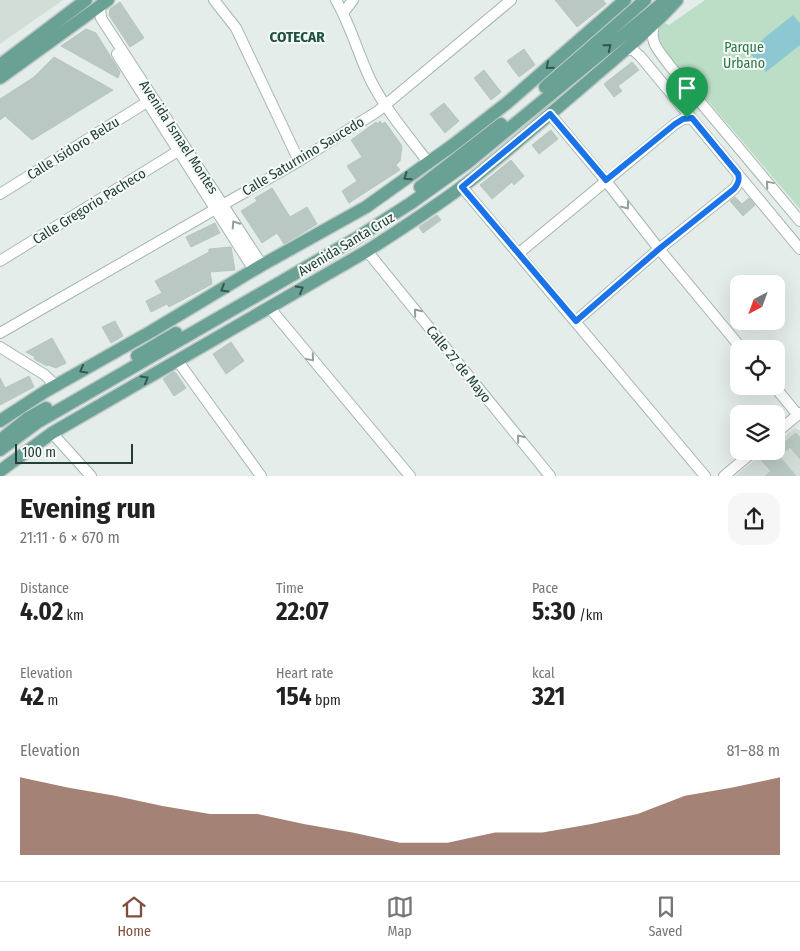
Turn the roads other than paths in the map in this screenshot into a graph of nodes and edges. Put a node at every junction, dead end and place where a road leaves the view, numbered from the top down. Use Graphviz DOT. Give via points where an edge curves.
graph roads {
  1 [pos="86,0"];
  2 [pos="214,0"];
  3 [pos="336,0"];
  4 [pos="353,0"];
  5 [pos="511,0"];
  6 [pos="625,0"];
  7 [pos="645,0"];
  8 [pos="666,0"];
  9 [pos="677,0"];
  10 [pos="104,3"];
  11 [pos="498,4"];
  12 [pos="343,13"];
  13 [pos="88,15"];
  14 [pos="654,22"];
  15 [pos="625,50"];
  16 [pos="0,65"];
  17 [pos="670,66"];
  18 [pos="657,76"];
  19 [pos="0,78"];
  20 [pos="552,82"];
  21 [pos="147,102"];
  22 [pos="506,103"];
  23 [pos="385,106"];
  24 [pos="550,114"];
  25 [pos="692,118"];
  26 [pos="515,123"];
  27 [pos="178,151"];
  28 [pos="299,161"];
  29 [pos="428,162"];
  30 [pos="738,174"];
  31 [pos="606,180"];
  32 [pos="462,187"];
  33 [pos="0,194"];
  34 [pos="219,206"];
  35 [pos="800,221"];
  36 [pos="659,249"];
  37 [pos="800,249"];
  38 [pos="366,251"];
  39 [pos="519,253"];
  40 [pos="0,261"];
  41 [pos="258,268"];
  42 [pos="269,307"];
  43 [pos="576,321"];
  44 [pos="0,333"];
  45 [pos="735,340"];
  46 [pos="0,347"];
  47 [pos="178,360"];
  48 [pos="55,385"];
  49 [pos="782,395"];
  50 [pos="799,414"];
  51 [pos="0,421"];
  52 [pos="785,426"];
  53 [pos="52,433"];
  54 [pos="0,440"];
  55 [pos="0,450"];
  56 [pos="743,460"];
  57 [pos="0,471"];
  58 [pos="91,476"];
  59 [pos="261,476"];
  60 [pos="410,476"];
  61 [pos="550,476"];
  62 [pos="705,476"];
  63 [pos="724,476"];
  1 -- 16 [label="main road"];
  2 -- 28 [label="street" via="236,28"];
  3 -- 12 [label="street"];
  4 -- 12 [label="street"];
  5 -- 11 [label="street, Calle Saturnino Saucedo"];
  6 -- 22 [label="main road, Avenida Santa Cruz, one-way"];
  7 -- 20 [label="main road, Avenida Santa Cruz"];
  26 -- 8 [label="main road, Avenida Santa Cruz, one-way"];
  9 -- 14 [label="main road, Avenida Santa Cruz"];
  10 -- 13 [label="main road"];
  10 -- 34 [label="street, Avenida Ismael Montes" via="101,18"];
  11 -- 23 [label="street, Calle Saturnino Saucedo"];
  12 -- 23 [label="street"];
  13 -- 19 [label="main road"];
  13 -- 21 [label="street, Avenida Ismael Montes" via="96,21"];
  14 -- 15 [label="main road, Avenida Santa Cruz"];
  14 -- 17 [label="street" via="654,44"];
  15 -- 18 [label="street" via="633,50"];
  15 -- 24 [label="main road, Avenida Santa Cruz"];
  17 -- 18 [label="street"];
  35 -- 17 [label="street, one-way"];
  18 -- 25 [label="street"];
  20 -- 22 [label="main road"];
  20 -- 54 [label="main road, Avenida Santa Cruz" via="407,196 28,418"];
  21 -- 27 [label="street, Avenida Ismael Montes"];
  21 -- 33 [label="street, Calle Isidoro Belzu"];
  22 -- 29 [label="main road, Avenida Santa Cruz"];
  23 -- 28 [label="street, Calle Saturnino Saucedo"];
  23 -- 29 [label="street"];
  24 -- 26 [label="main road"];
  24 -- 31 [label="street"];
  24 -- 32 [label="main road, Avenida Santa Cruz"];
  25 -- 30 [label="street"];
  25 -- 31 [label="street" via="679,121"];
  26 -- 55 [label="main road, Avenida Santa Cruz" via="467,163 355,239 38,422"];
  27 -- 34 [label="street, Avenida Ismael Montes"];
  27 -- 40 [label="street, Calle Gregorio Pacheco"];
  28 -- 34 [label="street, Calle Saturnino Saucedo"];
  29 -- 41 [label="main road, Avenida Santa Cruz, one-way" via="366,206"];
  30 -- 36 [label="street" via="738,184 734,189"];
  30 -- 37 [label="street"];
  31 -- 36 [label="street, one-way"];
  31 -- 39 [label="street"];
  32 -- 38 [label="main road, Avenida Santa Cruz"];
  32 -- 39 [label="street"];
  34 -- 41 [label="street, Avenida Ismael Montes"];
  34 -- 44 [label="street, Calle Saturnino Saucedo"];
  36 -- 43 [label="street"];
  36 -- 45 [label="street"];
  42 -- 38 [label="main road, Avenida Santa Cruz, one-way"];
  61 -- 38 [label="street, Calle 27 de Mayo, one-way"];
  39 -- 43 [label="street"];
  41 -- 48 [label="main road, Avenida Santa Cruz, one-way"];
  42 -- 47 [label="main road, Avenida Santa Cruz"];
  42 -- 60 [label="street, one-way"];
  43 -- 62 [label="street"];
  46 -- 48 [label="street" via="45,375"];
  53 -- 47 [label="main road, Avenida Santa Cruz, one-way"];
  47 -- 59 [label="street"];
  48 -- 51 [label="main road, Avenida Santa Cruz"];
  49 -- 50 [label="street"];
  50 -- 52 [label="street"];
  53 -- 57 [label="main road, Avenida Santa Cruz"];
  53 -- 58 [label="street"];
  56 -- 63 [label="street"];
}
